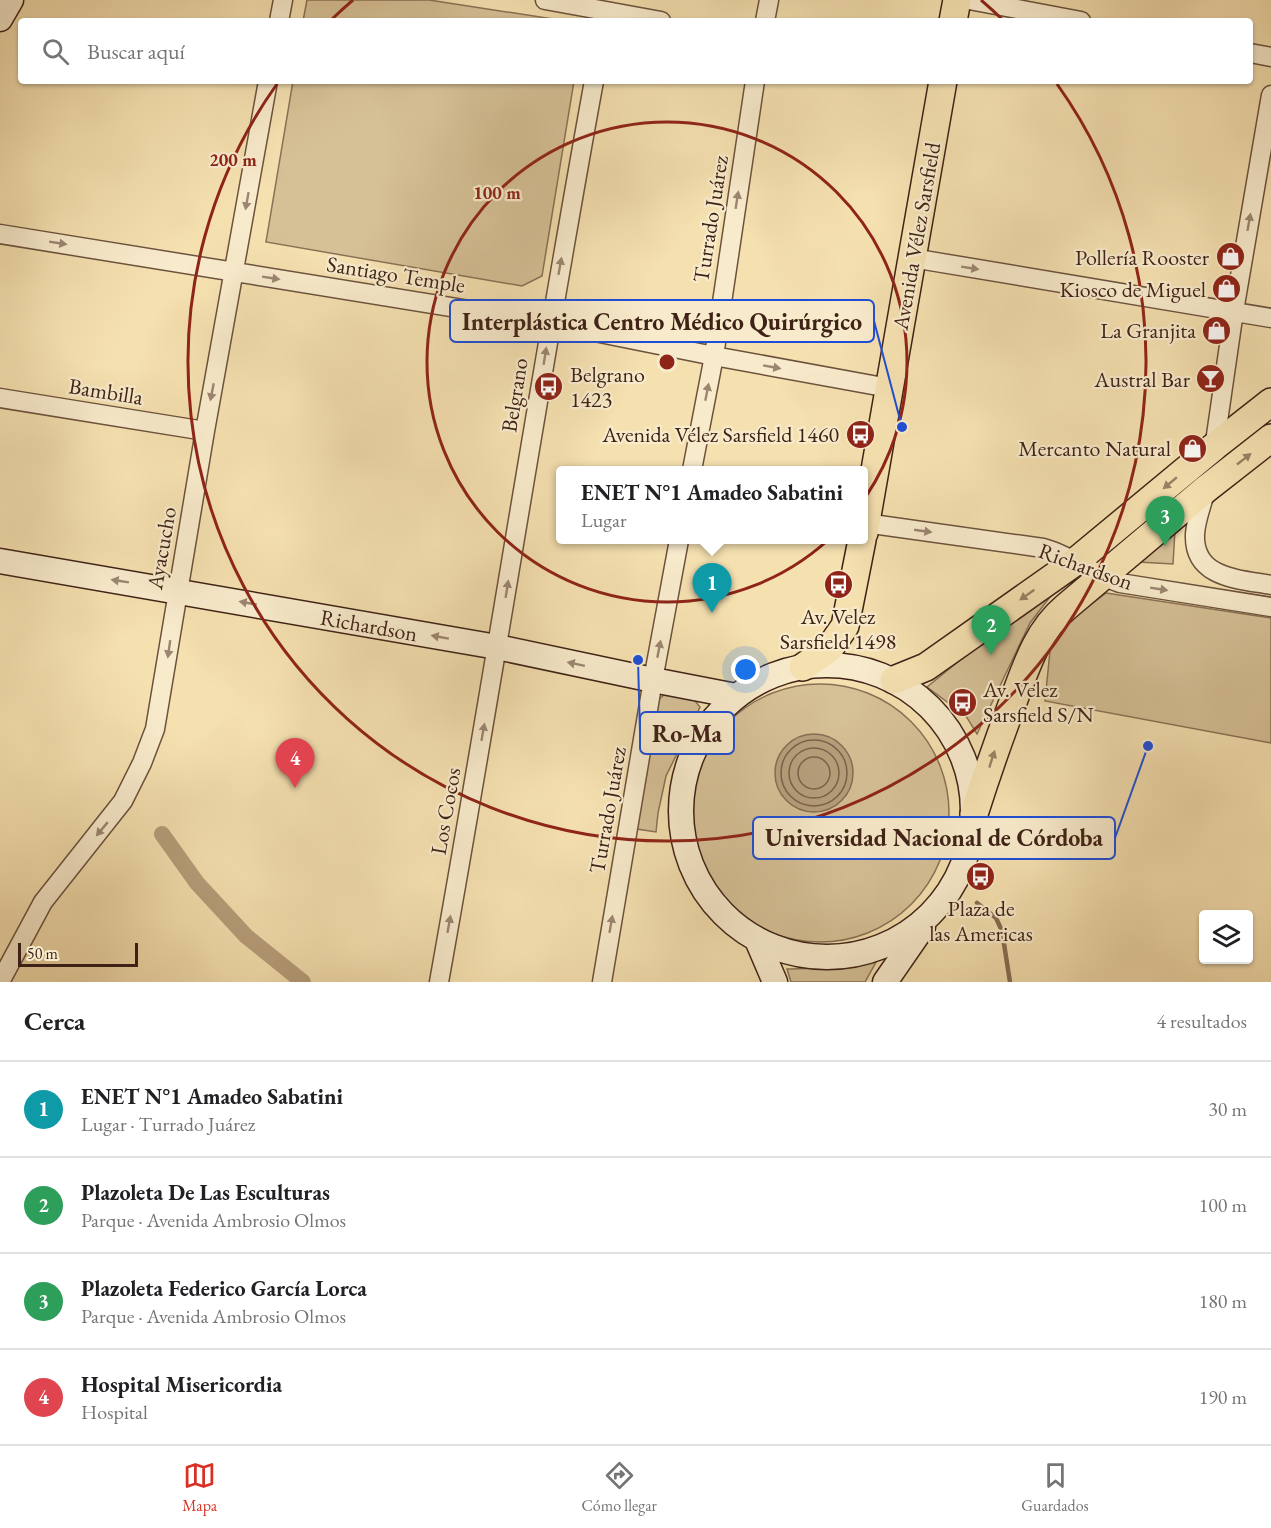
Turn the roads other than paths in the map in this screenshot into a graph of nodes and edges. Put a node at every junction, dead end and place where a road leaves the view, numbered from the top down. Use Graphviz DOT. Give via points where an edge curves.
graph roads {
  1 [pos="11,0"];
  2 [pos="283,0"];
  3 [pos="545,0"];
  4 [pos="769,0"];
  5 [pos="957,0"];
  6 [pos="969,0"];
  7 [pos="607,11"];
  8 [pos="280,18"];
  9 [pos="645,18"];
  10 [pos="766,18"];
  11 [pos="954,18"];
  12 [pos="1065,18"];
  13 [pos="0,19"];
  14 [pos="1253,54"];
  15 [pos="1271,57"];
  16 [pos="267,84"];
  17 [pos="593,84"];
  18 [pos="756,84"];
  19 [pos="942,84"];
  20 [pos="1271,95"];
  21 [pos="0,234"];
  22 [pos="912,258"];
  23 [pos="235,272"];
  24 [pos="1234,311"];
  25 [pos="1271,318"];
  26 [pos="550,323"];
  27 [pos="714,356"];
  28 [pos="889,388"];
  29 [pos="0,398"];
  30 [pos="1271,402"];
  31 [pos="205,431"];
  32 [pos="1271,438"];
  33 [pos="1215,446"];
  34 [pos="693,466"];
  35 [pos="1206,489"];
  36 [pos="868,509"];
  37 [pos="868,532"];
  38 [pos="678,544"];
  39 [pos="862,544"];
  40 [pos="0,561"];
  41 [pos="1075,562"];
  42 [pos="1102,577"];
  43 [pos="1271,585"];
  44 [pos="178,591"];
  45 [pos="1271,607"];
  46 [pos="497,647"];
  47 [pos="803,667"];
  48 [pos="653,680"];
  49 [pos="894,680"];
  50 [pos="736,696"];
  51 [pos="974,814"];
  52 [pos="936,909"];
  53 [pos="757,940"];
  54 [pos="0,982"];
  55 [pos="439,982"];
  56 [pos="602,982"];
  57 [pos="775,982"];
  58 [pos="885,982"];
  1 -- 13 [label="main road"];
  2 -- 8 [label="street"];
  3 -- 7 [label="street"];
  4 -- 10 [label="street"];
  5 -- 11 [label="main road"];
  6 -- 12 [label="street"];
  7 -- 9 [label="street"];
  14 -- 15 [label="street"];
  16 -- 23 [label="street, Ayacucho, one-way"];
  26 -- 17 [label="street, Belgrano, one-way"];
  27 -- 18 [label="street, Turrado Juárez, one-way"];
  19 -- 22 [label="main road, Avenida Vélez Sarsfield"];
  24 -- 20 [label="street, one-way"];
  21 -- 23 [label="street, Santiago Temple, one-way"];
  22 -- 24 [label="street, one-way"];
  22 -- 28 [label="main road, Avenida Vélez Sarsfield"];
  23 -- 26 [label="street, Santiago Temple, one-way"];
  23 -- 31 [label="street, Ayacucho, one-way"];
  24 -- 25 [label="street"];
  24 -- 33 [label="street"];
  26 -- 27 [label="street, Santiago Temple"];
  46 -- 26 [label="street, Belgrano, one-way"];
  27 -- 28 [label="street, Santiago Temple, one-way"];
  34 -- 27 [label="street, Turrado Juárez, one-way"];
  28 -- 36 [label="main road, Avenida Vélez Sarsfield"];
  29 -- 31 [label="street, Bambilla"];
  30 -- 33 [label="main road"];
  31 -- 44 [label="street, Ayacucho"];
  35 -- 32 [label="main road, one-way"];
  33 -- 35 [label="street"];
  33 -- 41 [label="main road, one-way"];
  35 -- 42 [label="main road"];
  35 -- 43 [label="street" via="1195,532 1198,555 1206,567 1220,574"];
  37 -- 41 [label="street, Richardson, one-way" via="1043,548"];
  48 -- 38 [label="street, Turrado Juárez, one-way"];
  39 -- 47 [label="main road, Avenida Vélez Sarsfield" via="845,626 829,649"];
  44 -- 40 [label="main road, Richardson, one-way"];
  41 -- 42 [label="street, Richardson"];
  41 -- 49 [label="main road, one-way" via="926,667"];
  42 -- 45 [label="street, Richardson, one-way"];
  51 -- 42 [label="main road, one-way" via="1038,641 1058,613"];
  46 -- 44 [label="main road, Richardson, one-way"];
  44 -- 54 [label="street, Ayacucho, one-way" via="160,712 142,763 111,819 43,902"];
  48 -- 46 [label="main road, Richardson, one-way"];
  55 -- 46 [label="street, Los Cocos, one-way"];
  47 -- 49 [label="main road" via="862,669"];
  47 -- 50 [label="main road" via="768,677"];
  48 -- 50 [label="main road, Richardson"];
  56 -- 48 [label="street, Turrado Juárez, one-way"];
  49 -- 51 [label="main road" via="928,705 948,728 963,755"];
  50 -- 53 [label="main road" via="700,736 687,767 680,801 681,834 691,866 707,896 730,921"];
  51 -- 52 [label="main road" via="971,840 956,881"];
  52 -- 53 [label="main road" via="906,934 871,950 839,956 794,954"];
  52 -- 58 [label="main road"];
  53 -- 57 [label="main road"];
}
